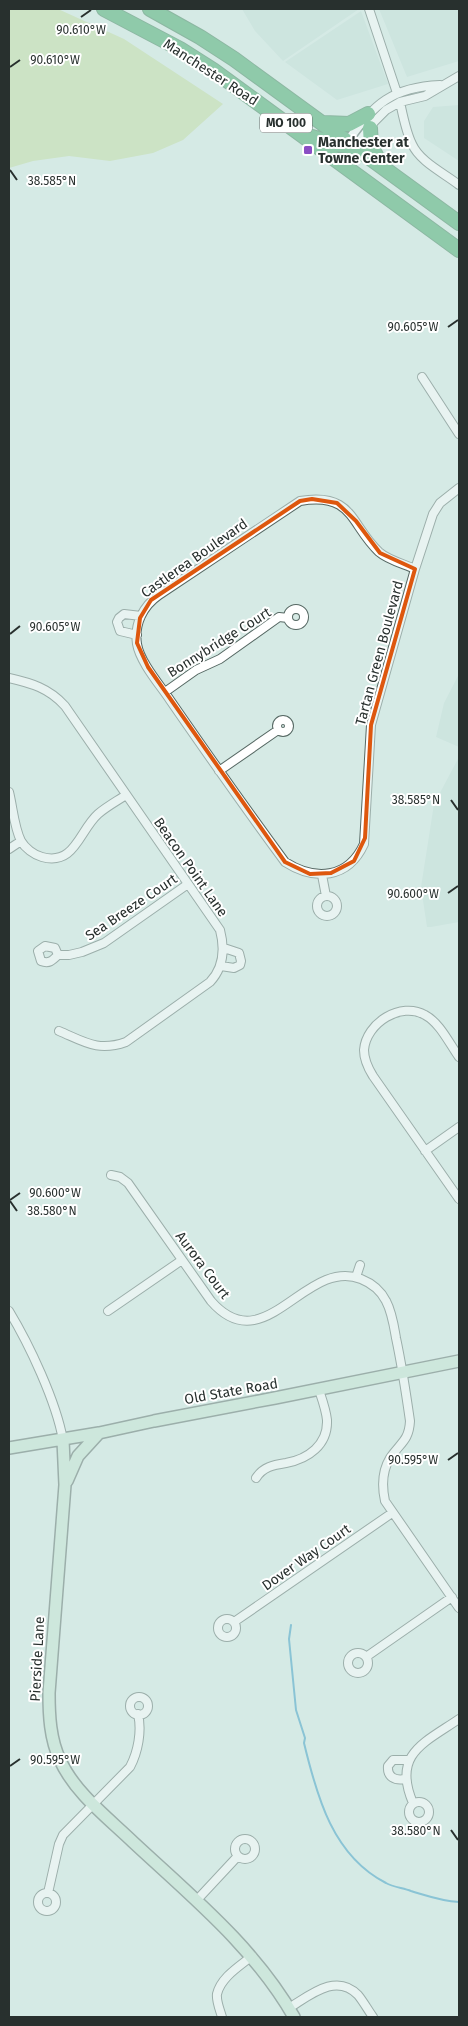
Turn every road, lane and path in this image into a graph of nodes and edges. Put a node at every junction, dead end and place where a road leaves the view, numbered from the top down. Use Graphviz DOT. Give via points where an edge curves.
graph roads {
  1 [pos="104,9"];
  2 [pos="150,9"];
  3 [pos="369,9"];
  4 [pos="459,76"];
  5 [pos="442,85"];
  6 [pos="397,93"];
  7 [pos="400,102"];
  8 [pos="369,121"];
  9 [pos="323,123"];
  10 [pos="300,133"];
  11 [pos="350,145"];
  12 [pos="381,166"];
  13 [pos="351,171"];
  14 [pos="459,185"];
  15 [pos="459,224"];
  16 [pos="459,250"];
  17 [pos="422,377"];
  18 [pos="459,434"];
  19 [pos="459,488"];
  20 [pos="414,569"];
  21 [pos="141,616"];
  22 [pos="288,618"];
  23 [pos="137,635"];
  24 [pos="9,678"];
  25 [pos="165,692"];
  26 [pos="278,730"];
  27 [pos="219,771"];
  28 [pos="9,792"];
  29 [pos="126,795"];
  30 [pos="21,842"];
  31 [pos="9,849"];
  32 [pos="322,875"];
  33 [pos="188,884"];
  34 [pos="326,896"];
  35 [pos="224,948"];
  36 [pos="58,955"];
  37 [pos="221,966"];
  38 [pos="59,1031"];
  39 [pos="459,1057"];
  40 [pos="459,1127"];
  41 [pos="425,1151"];
  42 [pos="111,1175"];
  43 [pos="459,1199"];
  44 [pos="182,1260"];
  45 [pos="360,1265"];
  46 [pos="356,1277"];
  47 [pos="9,1311"];
  48 [pos="108,1312"];
  49 [pos="459,1361"];
  50 [pos="403,1373"];
  51 [pos="319,1390"];
  52 [pos="99,1433"];
  53 [pos="62,1440"];
  54 [pos="9,1448"];
  55 [pos="256,1478"];
  56 [pos="65,1485"];
  57 [pos="392,1512"];
  58 [pos="452,1597"];
  59 [pos="459,1608"];
  60 [pos="234,1622"];
  61 [pos="366,1657"];
  62 [pos="138,1714"];
  63 [pos="459,1719"];
  64 [pos="408,1760"];
  65 [pos="405,1779"];
  66 [pos="412,1803"];
  67 [pos="93,1804"];
  68 [pos="238,1857"];
  69 [pos="48,1893"];
  70 [pos="196,1901"];
  71 [pos="252,1956"];
  72 [pos="292,2013"];
  73 [pos="222,2017"];
  74 [pos="373,2017"];
  1 -- 10 [label="highway, Manchester Road / MO 100" via="204,65"];
  2 -- 9 [label="highway, Manchester Road / MO 100" via="234,59"];
  3 -- 6 [label="street"];
  4 -- 5 [label="street"];
  5 -- 6 [label="street" via="422,86"];
  5 -- 7 [label="street" via="425,96"];
  6 -- 8 [label="street" via="380,102"];
  7 -- 8 [label="street"];
  7 -- 14 [label="street" via="416,151"];
  8 -- 9 [label="highway"];
  8 -- 11 [label="street"];
  8 -- 11 [label="street"];
  8 -- 12 [label="highway" via="371,146"];
  9 -- 11 [label="highway, Manchester Road / MO 100"];
  10 -- 11 [label="highway"];
  10 -- 13 [label="highway, Manchester Road / MO 100"];
  11 -- 12 [label="highway, Manchester Road / MO 100"];
  11 -- 13 [label="highway" via="346,155"];
  12 -- 15 [label="highway, Manchester Road / MO 100"];
  13 -- 16 [label="highway, Manchester Road / MO 100"];
  17 -- 18 [label="street"];
  19 -- 20 [label="street, Tartan Green Boulevard" via="440,503 433,514"];
  20 -- 21 [label="street, Castlerea Boulevard" via="380,553 356,521 337,503 312,499 300,501 159,595 147,604"];
  20 -- 32 [label="street, Tartan Green Boulevard" via="371,725 364,844 354,861"];
  21 -- 23 [label="street, Castlerea Boulevard"];
  21 -- 23 [label="street" via="124,614 117,622 120,631"];
  22 -- 25 [label="street, Bonnybridge Court" via="280,617"];
  23 -- 25 [label="street, Castlerea Boulevard" via="138,649"];
  24 -- 29 [label="street, Beacon Point Lane" via="35,684 60,700"];
  25 -- 27 [label="street, Castlerea Boulevard"];
  26 -- 27 [label="street"];
  27 -- 32 [label="street, Castlerea Boulevard" via="285,862 301,871"];
  28 -- 30 [label="street"];
  29 -- 30 [label="street" via="98,814 86,827 74,849 59,858 37,856"];
  29 -- 33 [label="street, Beacon Point Lane"];
  30 -- 31 [label="street"];
  32 -- 34 [label="street"];
  33 -- 35 [label="street, Beacon Point Lane" via="220,930"];
  33 -- 36 [label="street, Sea Breeze Court" via="94,948"];
  35 -- 37 [label="street, Beacon Point Lane"];
  35 -- 37 [label="street" via="239,952 242,962 234,968"];
  37 -- 38 [label="street, Beacon Point Lane" via="210,982 126,1042 100,1047"];
  39 -- 41 [label="street" via="436,1023 413,1011 399,1011 388,1016 373,1028 366,1042 364,1055 368,1067"];
  40 -- 41 [label="street"];
  41 -- 43 [label="street"];
  42 -- 44 [label="street, Aurora Court" via="128,1183"];
  44 -- 46 [label="street, Aurora Court" via="215,1306 230,1316 248,1320 268,1317 324,1280 337,1276"];
  44 -- 48 [label="street"];
  45 -- 46 [label="street"];
  46 -- 50 [label="street" via="371,1284 386,1300"];
  47 -- 53 [label="street, Pierside Lane" via="53,1403"];
  49 -- 50 [label="street, Old State Road"];
  50 -- 51 [label="street, Old State Road"];
  50 -- 57 [label="street" via="410,1430 385,1472 383,1491"];
  51 -- 52 [label="street, Old State Road"];
  51 -- 55 [label="street" via="327,1422 320,1444 306,1457 266,1468"];
  52 -- 53 [label="street, Old State Road"];
  52 -- 56 [label="street" via="78,1456"];
  53 -- 54 [label="street, Old State Road"];
  53 -- 56 [label="street, Pierside Lane"];
  56 -- 67 [label="street, Pierside Lane" via="48,1692 50,1718 60,1760 68,1775"];
  57 -- 58 [label="street"];
  57 -- 60 [label="street, Dover Way Court"];
  58 -- 59 [label="street"];
  58 -- 61 [label="street"];
  62 -- 67 [label="street" via="136,1755 130,1767"];
  63 -- 64 [label="street" via="418,1748"];
  64 -- 65 [label="street"];
  64 -- 65 [label="street" via="393,1760 388,1766 393,1778"];
  65 -- 66 [label="street"];
  67 -- 69 [label="street" via="63,1835"];
  67 -- 70 [label="street, Pierside Lane"];
  68 -- 70 [label="street"];
  70 -- 71 [label="street, Pierside Lane"];
  71 -- 72 [label="street, Pierside Lane"];
  71 -- 73 [label="street" via="220,1987 217,1995"];
  72 -- 74 [label="street" via="326,1987 335,1984 345,1985 358,1995"];
}
